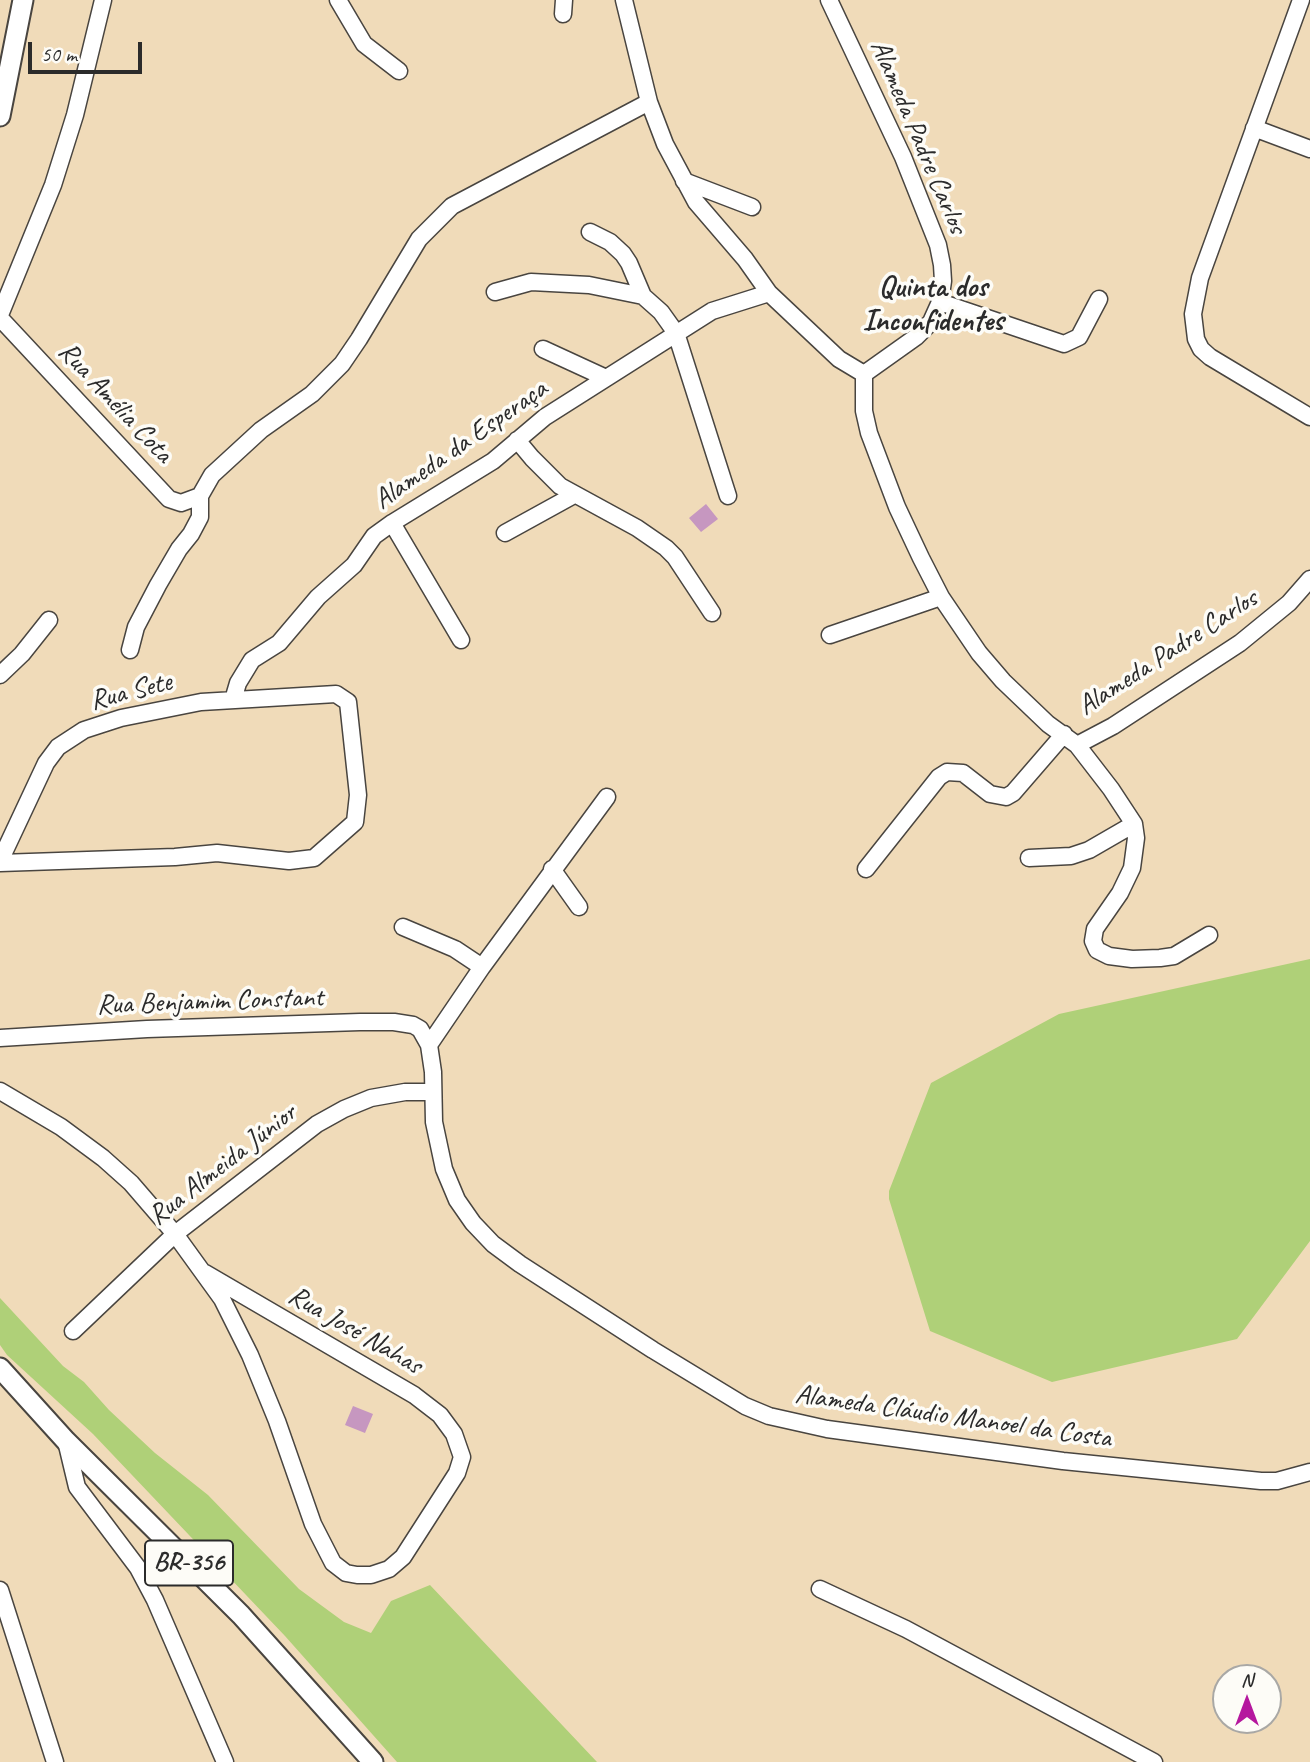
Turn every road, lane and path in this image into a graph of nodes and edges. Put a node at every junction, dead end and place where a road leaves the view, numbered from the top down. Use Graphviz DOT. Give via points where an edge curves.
graph roads {
  1 [pos="23,0"];
  2 [pos="103,0"];
  3 [pos="338,0"];
  4 [pos="624,0"];
  5 [pos="829,0"];
  6 [pos="1301,0"];
  7 [pos="400,71"];
  8 [pos="649,103"];
  9 [pos="0,116"];
  10 [pos="1254,128"];
  11 [pos="1310,149"];
  12 [pos="684,181"];
  13 [pos="752,207"];
  14 [pos="590,232"];
  15 [pos="495,292"];
  16 [pos="769,293"];
  17 [pos="643,296"];
  18 [pos="1099,299"];
  19 [pos="940,302"];
  20 [pos="0,317"];
  21 [pos="676,333"];
  22 [pos="543,349"];
  23 [pos="864,374"];
  24 [pos="606,378"];
  25 [pos="1310,417"];
  26 [pos="517,440"];
  27 [pos="574,495"];
  28 [pos="200,496"];
  29 [pos="728,496"];
  30 [pos="392,523"];
  31 [pos="505,533"];
  32 [pos="1310,579"];
  33 [pos="941,597"];
  34 [pos="712,613"];
  35 [pos="49,620"];
  36 [pos="830,635"];
  37 [pos="461,640"];
  38 [pos="130,650"];
  39 [pos="0,675"];
  40 [pos="233,699"];
  41 [pos="1070,739"];
  42 [pos="607,797"];
  43 [pos="1134,824"];
  44 [pos="1029,858"];
  45 [pos="0,862"];
  46 [pos="866,869"];
  47 [pos="552,870"];
  48 [pos="579,907"];
  49 [pos="403,927"];
  50 [pos="1209,935"];
  51 [pos="482,967"];
  52 [pos="420,1029"];
  53 [pos="0,1038"];
  54 [pos="429,1045"];
  55 [pos="0,1091"];
  56 [pos="433,1092"];
  57 [pos="175,1234"];
  58 [pos="205,1273"];
  59 [pos="73,1331"];
  60 [pos="0,1368"];
  61 [pos="66,1441"];
  62 [pos="1310,1472"];
  63 [pos="820,1589"];
  64 [pos="0,1590"];
  65 [pos="55,1762"];
  66 [pos="225,1762"];
  67 [pos="373,1762"];
  68 [pos="1154,1762"];
  1 -- 9 [label="main road"];
  2 -- 20 [label="street" via="53,185"];
  3 -- 7 [label="street" via="364,44"];
  4 -- 8 [label="street"];
  5 -- 19 [label="street, Alameda Padre Carlos" via="903,157 937,245 943,281"];
  6 -- 10 [label="street"];
  8 -- 12 [label="street"];
  8 -- 28 [label="street" via="452,206 418,239 342,365 212,475"];
  10 -- 11 [label="street"];
  10 -- 25 [label="street" via="1200,278 1193,327 1201,349 1210,357"];
  12 -- 13 [label="street"];
  12 -- 16 [label="street"];
  14 -- 17 [label="street" via="623,254"];
  15 -- 17 [label="street" via="523,283 555,282"];
  16 -- 21 [label="street, Alameda da Esperaça" via="712,311"];
  16 -- 23 [label="street" via="839,359"];
  17 -- 21 [label="street" via="662,312"];
  18 -- 19 [label="street" via="1079,337 1064,344"];
  19 -- 23 [label="street, Alameda Padre Carlos" via="923,331"];
  20 -- 28 [label="street, Rua Amélia Cota" via="169,499 181,503"];
  21 -- 24 [label="street, Alameda da Esperaça"];
  21 -- 29 [label="street"];
  22 -- 24 [label="street"];
  23 -- 33 [label="street, Alameda Padre Carlos" via="869,433 897,507"];
  24 -- 26 [label="street, Alameda da Esperaça"];
  26 -- 27 [label="street"];
  26 -- 30 [label="street, Alameda da Esperaça" via="494,461"];
  27 -- 31 [label="street"];
  27 -- 34 [label="street" via="666,548"];
  28 -- 38 [label="street" via="200,517 158,584"];
  30 -- 37 [label="street"];
  30 -- 40 [label="street, Alameda da Esperaça" via="374,536 354,565 318,597 279,643 252,660"];
  32 -- 41 [label="street, Alameda Padre Carlos" via="1289,603 1240,643 1113,726"];
  33 -- 36 [label="street"];
  33 -- 41 [label="street, Alameda Padre Carlos" via="1003,681"];
  35 -- 39 [label="street"];
  40 -- 45 [label="street, Rua Sete" via="121,718 84,730 58,747 46,763"];
  40 -- 45 [label="street, Rua Sete" via="336,694 348,702 358,795 355,822 314,858 289,861 217,853"];
  41 -- 43 [label="street"];
  41 -- 46 [label="street" via="1006,797 990,794 963,773 947,772"];
  42 -- 47 [label="street"];
  43 -- 44 [label="street" via="1071,856"];
  43 -- 50 [label="street" via="1135,859 1120,893 1095,929 1097,950 1132,959 1160,958 1174,956"];
  47 -- 48 [label="street"];
  47 -- 51 [label="street"];
  49 -- 51 [label="street" via="455,949"];
  51 -- 54 [label="street"];
  52 -- 53 [label="street, Rua Benjamim Constant" via="405,1023 360,1022"];
  52 -- 54 [label="street, Alameda Cláudio Manoel da Costa"];
  54 -- 56 [label="street, Alameda Cláudio Manoel da Costa"];
  55 -- 57 [label="street" via="103,1158"];
  56 -- 57 [label="street, Rua Almeida Júnior" via="371,1098 344,1109 317,1124"];
  56 -- 62 [label="street, Alameda Cláudio Manoel da Costa" via="436,1141 444,1169 457,1200 493,1244 653,1350 760,1413 867,1436 1212,1478 1273,1481"];
  57 -- 58 [label="street"];
  57 -- 59 [label="street, Rua Almeida Júnior"];
  58 -- 58 [label="street, Rua José Nahas" via="414,1395 448,1424 462,1451 461,1464 397,1564 371,1575 357,1575 339,1569 327,1553 250,1355"];
  60 -- 61 [label="main road, BR-356"];
  61 -- 66 [label="street" via="78,1487 138,1568"];
  61 -- 67 [label="main road, BR-356" via="241,1615"];
  63 -- 68 [label="street" via="906,1629"];
  64 -- 65 [label="street"];
}
